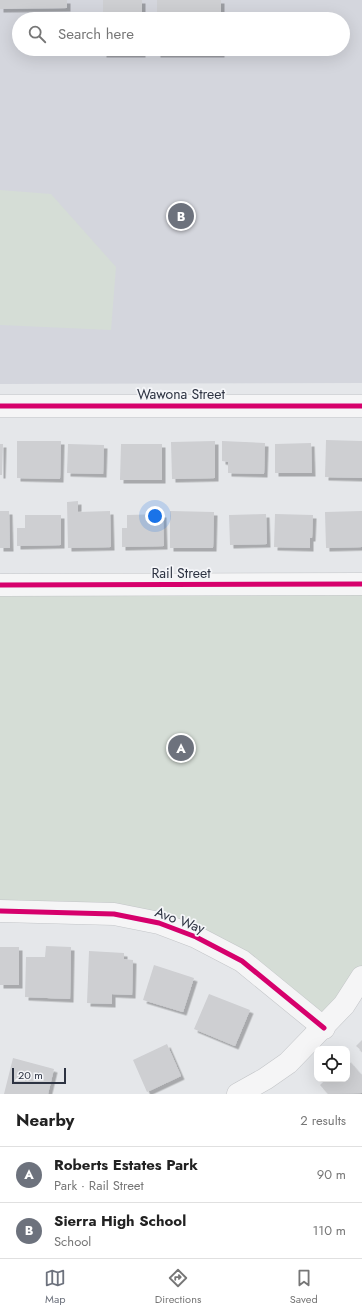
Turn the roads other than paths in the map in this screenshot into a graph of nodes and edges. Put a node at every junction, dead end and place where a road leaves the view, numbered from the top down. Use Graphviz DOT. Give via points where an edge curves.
graph roads {
  1 [pos="0,406"];
  2 [pos="362,406"];
  3 [pos="362,584"];
  4 [pos="0,585"];
  5 [pos="0,911"];
  6 [pos="362,977"];
  7 [pos="324,1028"];
  8 [pos="238,1094"];
  1 -- 2 [label="street, Wawona Street"];
  3 -- 4 [label="street, Rail Street"];
  5 -- 7 [label="street, Avo Way" via="114,914 174,928 242,961"];
  6 -- 7 [label="street"];
  7 -- 8 [label="street" via="288,1063 265,1080"];
}
